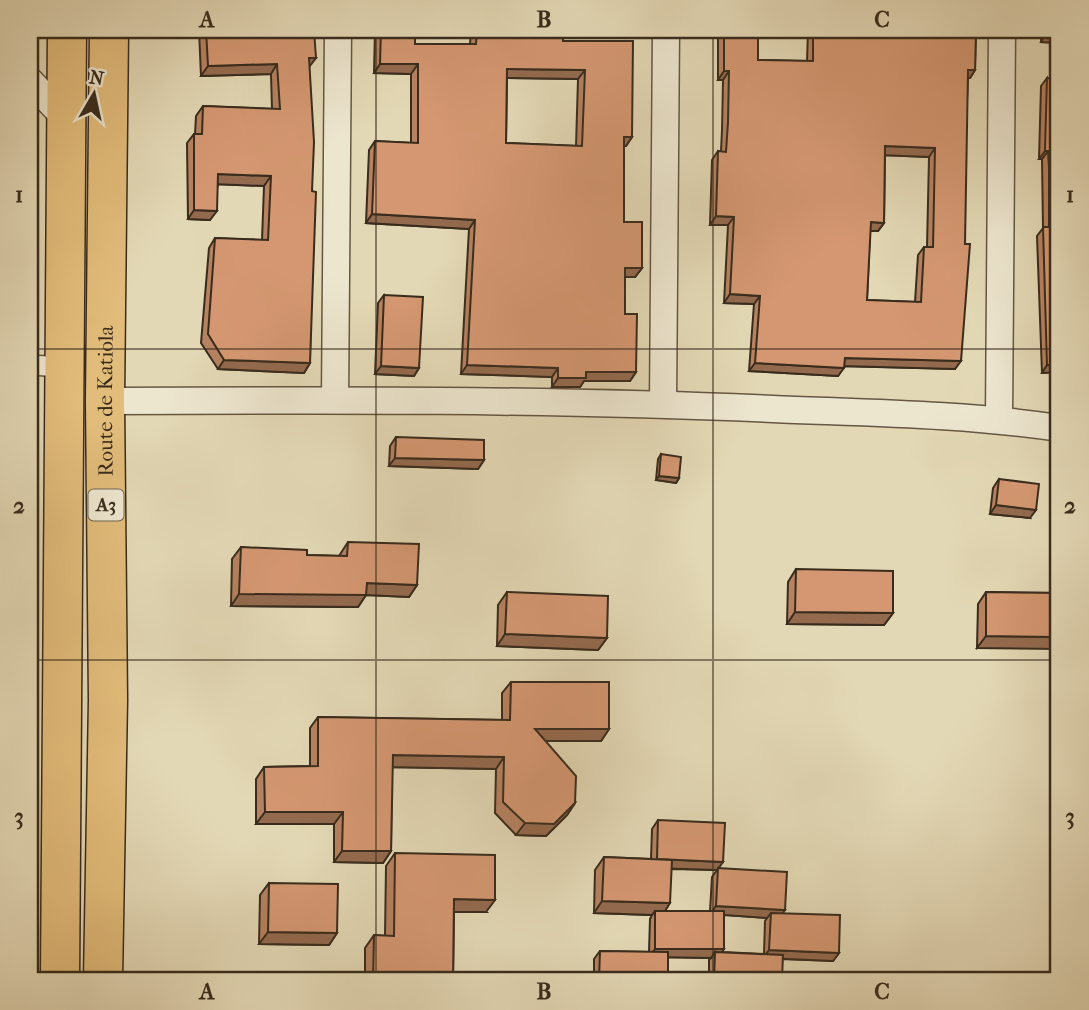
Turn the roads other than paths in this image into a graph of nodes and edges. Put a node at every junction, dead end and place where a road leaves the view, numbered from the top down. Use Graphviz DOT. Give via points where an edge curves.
graph roads {
  1 [pos="67,30"];
  2 [pos="109,30"];
  3 [pos="338,30"];
  4 [pos="666,30"];
  5 [pos="1002,30"];
  6 [pos="30,81"];
  7 [pos="67,120"];
  8 [pos="47,366"];
  9 [pos="335,400"];
  10 [pos="105,401"];
  11 [pos="663,404"];
  12 [pos="999,419"];
  13 [pos="1059,428"];
  14 [pos="60,980"];
  15 [pos="103,980"];
  1 -- 7 [label="highway, Route de Katiola / A3"];
  2 -- 10 [label="highway, Route de Katiola / A3"];
  3 -- 9 [label="street"];
  4 -- 11 [label="street"];
  5 -- 12 [label="street"];
  6 -- 7 [label="street"];
  7 -- 8 [label="highway, Route de Katiola / A3"];
  8 -- 14 [label="highway, Route de Katiola / A3"];
  9 -- 10 [label="street"];
  9 -- 11 [label="street"];
  10 -- 15 [label="highway, Route de Katiola / A3" via="108,700"];
  11 -- 12 [label="street"];
  12 -- 13 [label="street"];
}
